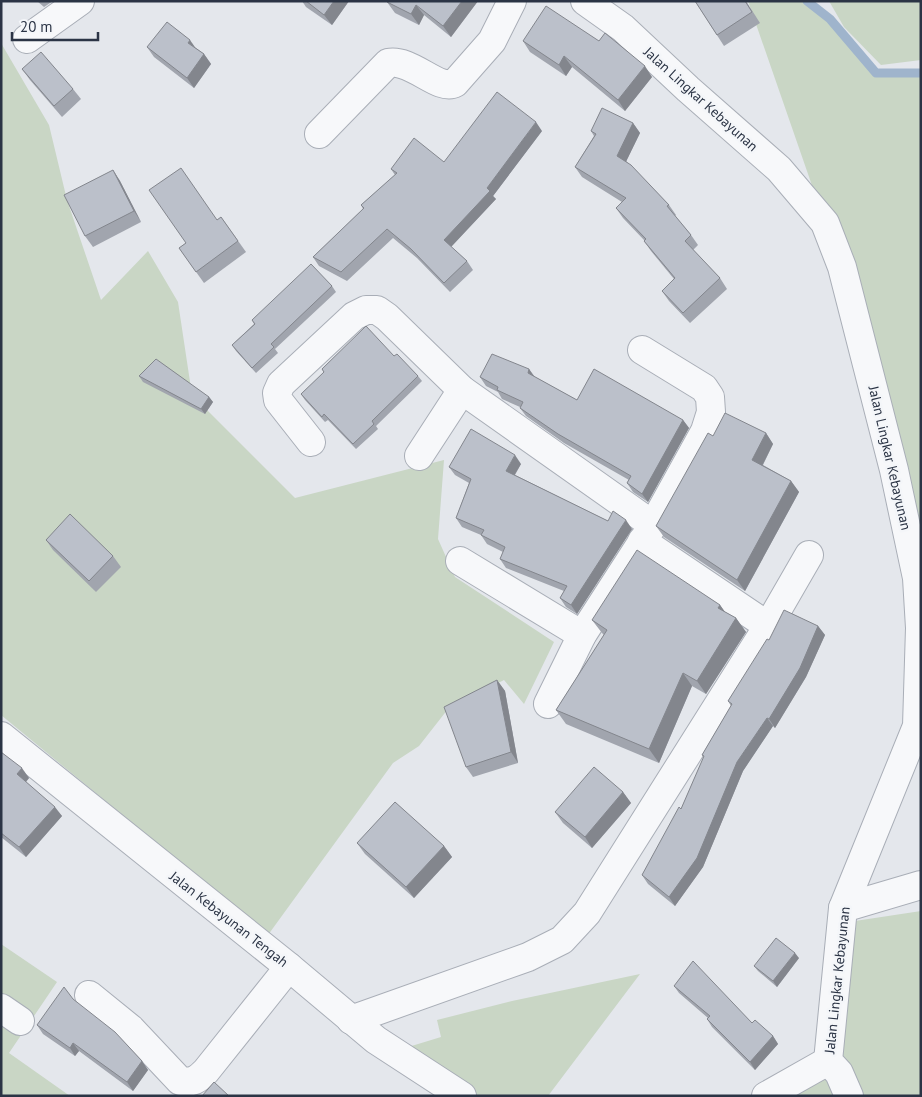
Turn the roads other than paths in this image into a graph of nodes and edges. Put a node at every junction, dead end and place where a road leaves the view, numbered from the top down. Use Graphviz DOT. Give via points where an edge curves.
graph roads {
  1 [pos="80,1"];
  2 [pos="512,1"];
  3 [pos="585,1"];
  4 [pos="27,39"];
  5 [pos="319,134"];
  6 [pos="642,350"];
  7 [pos="462,390"];
  8 [pos="311,442"];
  9 [pos="419,456"];
  10 [pos="647,533"];
  11 [pos="808,555"];
  12 [pos="460,561"];
  13 [pos="768,626"];
  14 [pos="582,635"];
  15 [pos="548,704"];
  16 [pos="1,736"];
  17 [pos="921,885"];
  18 [pos="843,908"];
  19 [pos="289,967"];
  20 [pos="88,995"];
  21 [pos="351,1020"];
  22 [pos="828,1061"];
  23 [pos="462,1096"];
  24 [pos="766,1096"];
  25 [pos="849,1096"];
  1 -- 4 [label="street"];
  2 -- 5 [label="street" via="492,40 455,83 444,84 404,63 388,63"];
  3 -- 18 [label="street, Jalan Lingkar Kebayunan" via="623,28 779,169 825,223 842,266 896,479 917,578 920,628 917,726"];
  6 -- 10 [label="street" via="704,388 710,397 711,412 705,431"];
  7 -- 8 [label="street" via="387,316 377,310 366,310 354,316 281,384 277,393 278,400"];
  7 -- 9 [label="street"];
  7 -- 10 [label="street"];
  10 -- 13 [label="street"];
  10 -- 14 [label="street"];
  11 -- 13 [label="street"];
  12 -- 14 [label="street"];
  13 -- 21 [label="street" via="588,913 562,940 528,957"];
  14 -- 15 [label="street"];
  16 -- 19 [label="street, Jalan Kebayunan Tengah"];
  17 -- 18 [label="street"];
  18 -- 22 [label="street, Jalan Lingkar Kebayunan"];
  19 -- 20 [label="street" via="206,1071 197,1081 190,1082 180,1081 131,1029"];
  19 -- 21 [label="street, Jalan Kebayunan Tengah"];
  21 -- 23 [label="street, Jalan Kebayunan Tengah" via="373,1043"];
  22 -- 24 [label="street"];
  22 -- 25 [label="street, Jalan Lingkar Kebayunan" via="839,1073"];
}
